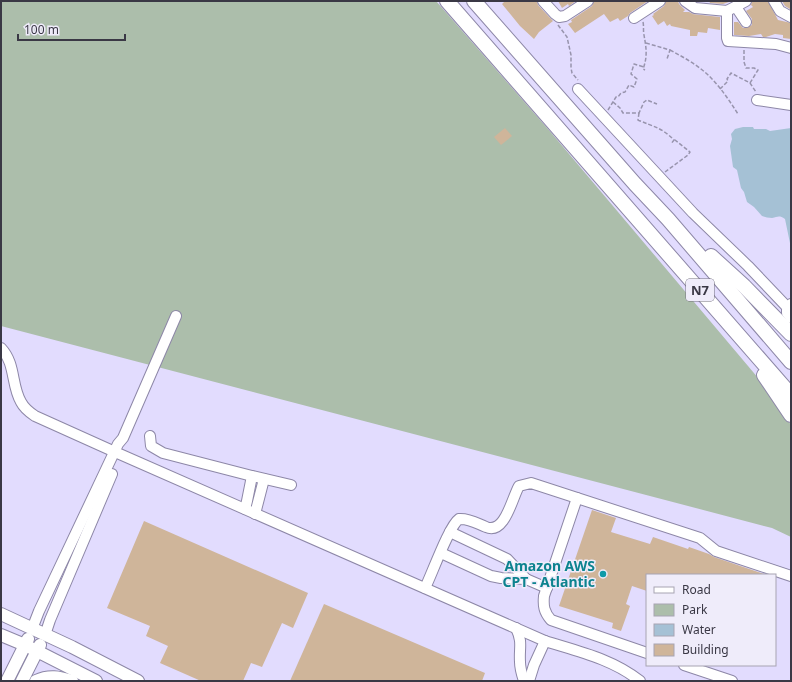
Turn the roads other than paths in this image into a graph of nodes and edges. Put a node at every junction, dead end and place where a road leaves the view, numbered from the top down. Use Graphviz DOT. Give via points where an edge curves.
graph roads {
  1 [pos="447,1"];
  2 [pos="474,1"];
  3 [pos="543,1"];
  4 [pos="588,1"];
  5 [pos="660,1"];
  6 [pos="685,1"];
  7 [pos="746,1"];
  8 [pos="774,1"];
  9 [pos="732,9"];
  10 [pos="638,15"];
  11 [pos="791,17"];
  12 [pos="746,22"];
  13 [pos="791,48"];
  14 [pos="578,89"];
  15 [pos="757,100"];
  16 [pos="791,105"];
  17 [pos="609,186"];
  18 [pos="668,219"];
  19 [pos="789,306"];
  20 [pos="176,316"];
  21 [pos="791,318"];
  22 [pos="791,334"];
  23 [pos="1,348"];
  24 [pos="791,362"];
  25 [pos="791,394"];
  26 [pos="791,415"];
  27 [pos="150,436"];
  28 [pos="117,453"];
  29 [pos="252,476"];
  30 [pos="264,479"];
  31 [pos="291,485"];
  32 [pos="577,498"];
  33 [pos="245,509"];
  34 [pos="255,514"];
  35 [pos="450,532"];
  36 [pos="441,553"];
  37 [pos="791,576"];
  38 [pos="526,579"];
  39 [pos="425,588"];
  40 [pos="547,588"];
  41 [pos="1,614"];
  42 [pos="516,628"];
  43 [pos="32,629"];
  44 [pos="1,635"];
  45 [pos="45,635"];
  46 [pos="545,641"];
  47 [pos="25,645"];
  48 [pos="37,651"];
  49 [pos="646,652"];
  50 [pos="687,666"];
  51 [pos="7,681"];
  52 [pos="22,681"];
  53 [pos="36,681"];
  54 [pos="72,681"];
  55 [pos="96,681"];
  56 [pos="138,681"];
  57 [pos="524,681"];
  58 [pos="528,681"];
  59 [pos="640,681"];
  60 [pos="732,681"];
  1 -- 17 [label="highway, N7"];
  2 -- 18 [label="highway, N7"];
  3 -- 4 [label="street" via="559,17"];
  5 -- 10 [label="street"];
  6 -- 9 [label="street" via="695,8"];
  7 -- 9 [label="street"];
  8 -- 11 [label="street" via="780,11"];
  9 -- 12 [label="street"];
  9 -- 13 [label="street" via="727,40 776,44"];
  14 -- 19 [label="street" via="715,236"];
  15 -- 16 [label="street"];
  17 -- 25 [label="highway, N7"];
  17 -- 26 [label="highway" via="610,196 765,377"];
  18 -- 22 [label="highway" via="736,278"];
  18 -- 24 [label="highway, N7"];
  19 -- 21 [label="street" via="787,313"];
  20 -- 28 [label="street" via="123,438 123,446"];
  23 -- 28 [label="street" via="11,363 19,398 27,410"];
  27 -- 29 [label="street" via="150,446 163,453"];
  28 -- 33 [label="street"];
  28 -- 43 [label="street"];
  28 -- 45 [label="street"];
  29 -- 30 [label="street"];
  29 -- 33 [label="street"];
  30 -- 31 [label="street"];
  30 -- 34 [label="street"];
  32 -- 35 [label="street" via="536,484 525,484 519,486 504,520 498,527 489,529 460,519"];
  32 -- 37 [label="street" via="700,538 716,551"];
  32 -- 40 [label="street"];
  33 -- 34 [label="street"];
  34 -- 39 [label="street"];
  35 -- 36 [label="street"];
  35 -- 38 [label="street" via="507,559"];
  36 -- 38 [label="street" via="491,576"];
  36 -- 39 [label="street"];
  38 -- 40 [label="street"];
  39 -- 42 [label="street"];
  40 -- 49 [label="street" via="543,604 551,620"];
  41 -- 43 [label="main road"];
  42 -- 46 [label="street"];
  42 -- 57 [label="street" via="520,640 520,664"];
  43 -- 45 [label="main road"];
  43 -- 47 [label="main road"];
  44 -- 47 [label="main road"];
  45 -- 48 [label="main road"];
  45 -- 56 [label="main road"];
  46 -- 58 [label="street"];
  46 -- 59 [label="street" via="615,664"];
  47 -- 48 [label="main road"];
  47 -- 51 [label="main road"];
  48 -- 52 [label="main road"];
  48 -- 55 [label="main road"];
  50 -- 60 [label="street"];
  53 -- 54 [label="main road" via="60,677"];
}
